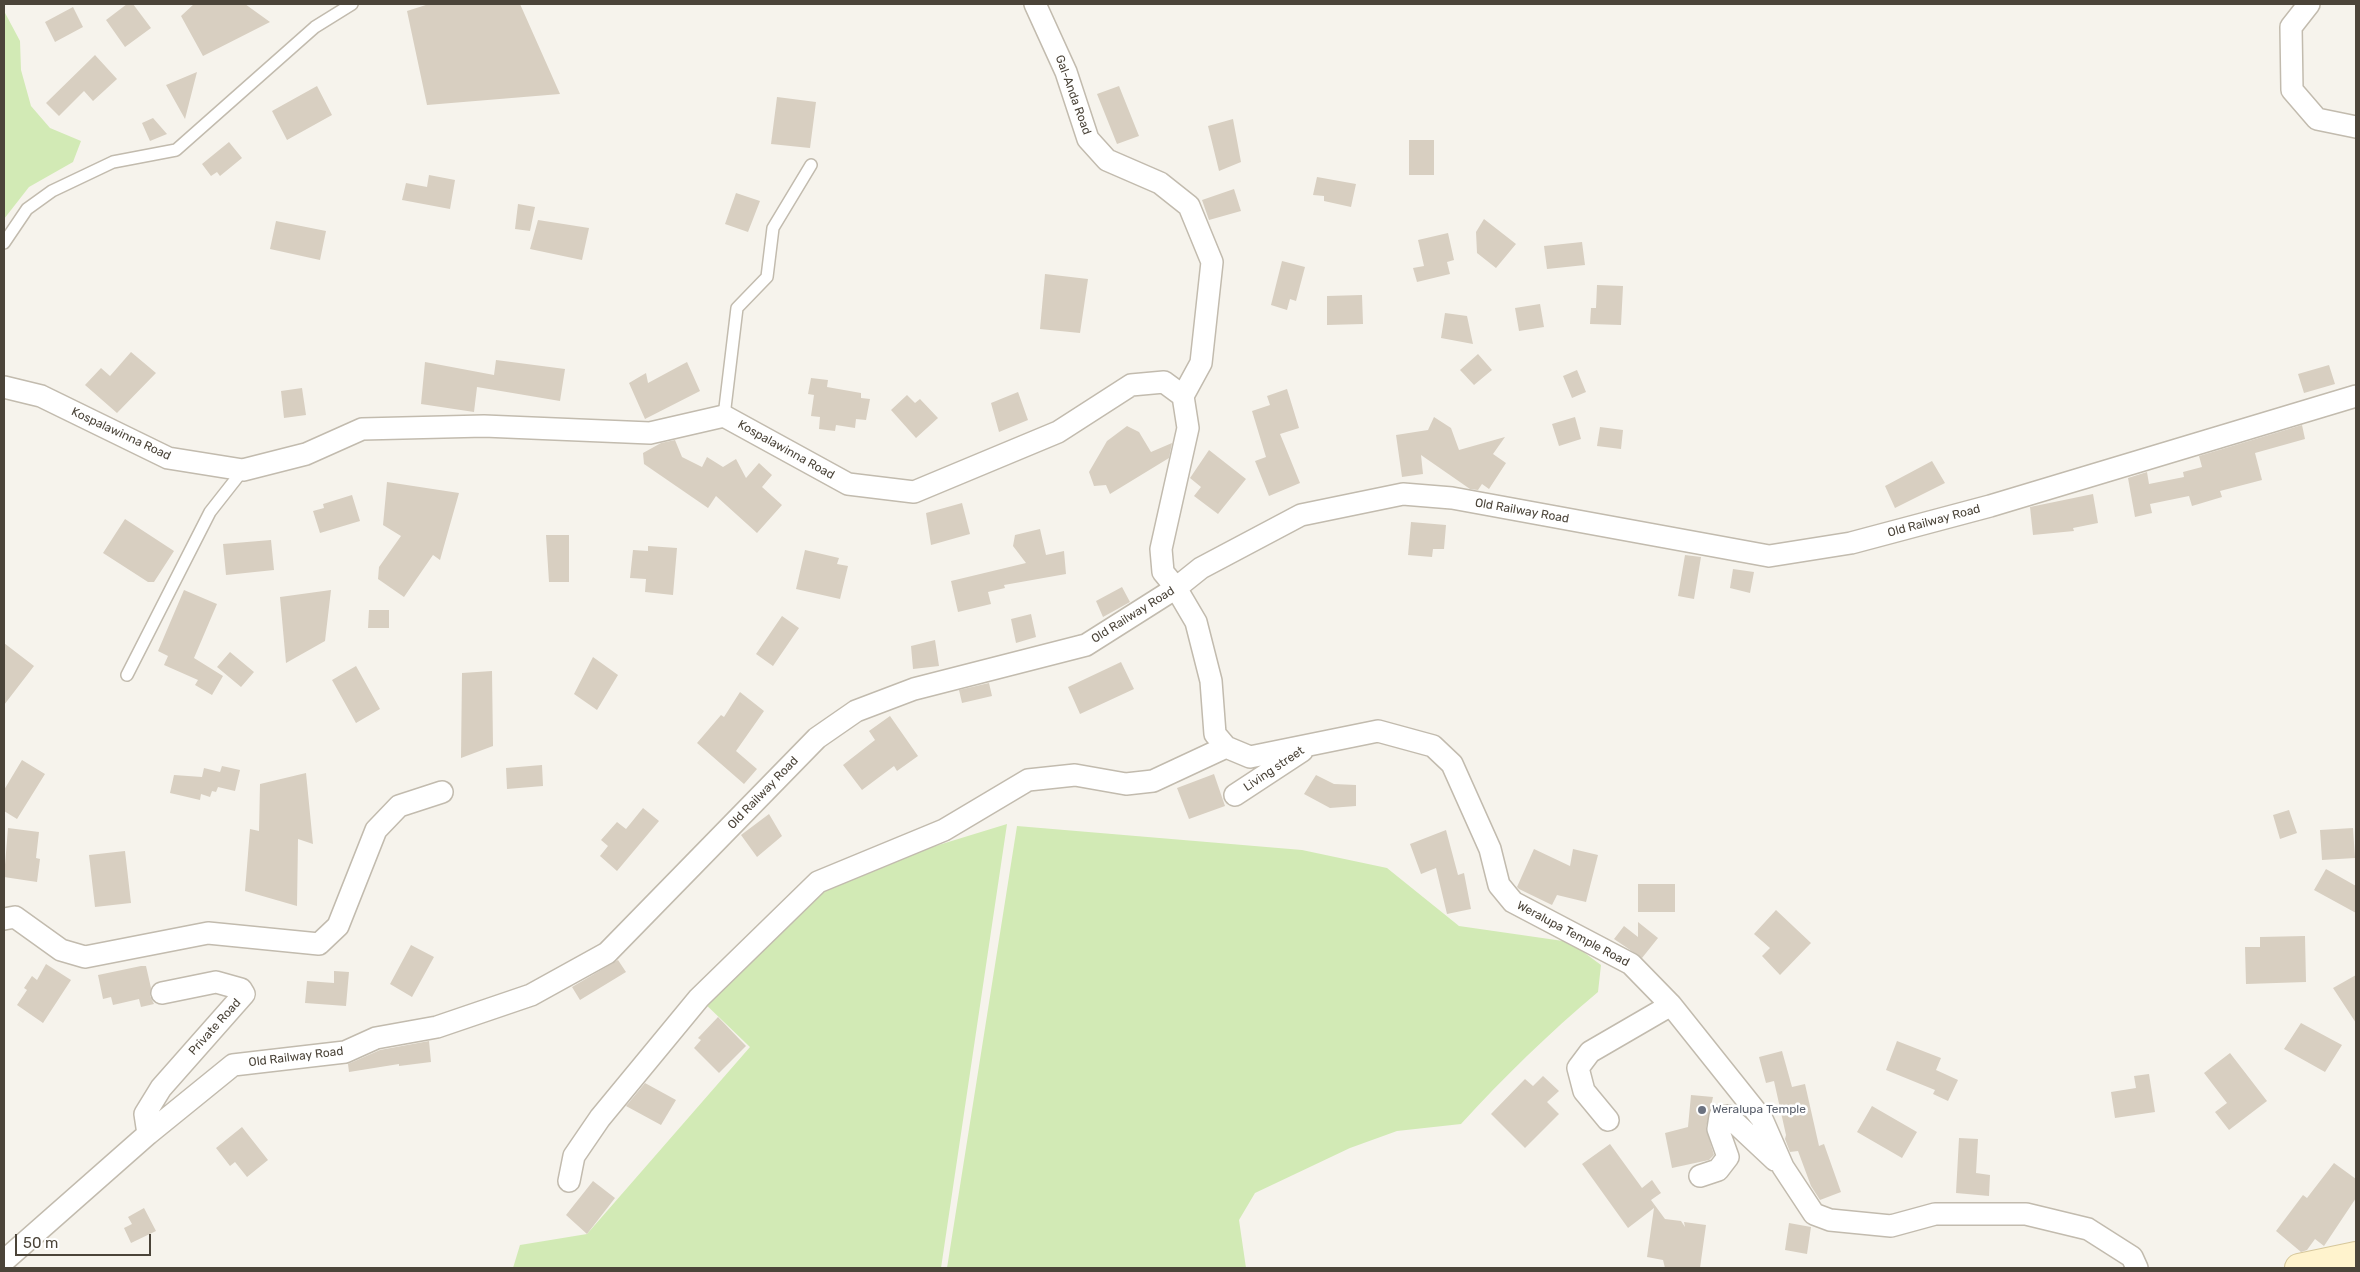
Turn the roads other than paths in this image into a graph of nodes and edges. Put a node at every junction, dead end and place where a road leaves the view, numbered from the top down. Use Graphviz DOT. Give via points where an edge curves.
graph roads {
  1 [pos="352,4"];
  2 [pos="1036,4"];
  3 [pos="2309,4"];
  4 [pos="2356,127"];
  5 [pos="811,165"];
  6 [pos="4,243"];
  7 [pos="4,386"];
  8 [pos="1183,396"];
  9 [pos="2356,396"];
  10 [pos="724,416"];
  11 [pos="242,470"];
  12 [pos="1176,588"];
  13 [pos="126,675"];
  14 [pos="1313,744"];
  15 [pos="1226,747"];
  16 [pos="442,792"];
  17 [pos="1235,795"];
  18 [pos="4,919"];
  19 [pos="162,993"];
  20 [pos="1671,1006"];
  21 [pos="1608,1120"];
  22 [pos="148,1134"];
  23 [pos="1783,1167"];
  24 [pos="1700,1176"];
  25 [pos="569,1181"];
  26 [pos="2356,1256"];
  27 [pos="4,1261"];
  28 [pos="2137,1268"];
  29 [pos="2299,1268"];
  1 -- 6 [label="lane" via="315,27 176,150 113,162 52,191 27,209"];
  2 -- 8 [label="street, Gal-Anda Road" via="1066,72 1088,139 1107,160 1160,182 1189,206 1212,262 1201,363"];
  3 -- 4 [label="street" via="2291,27 2292,90 2317,119"];
  5 -- 10 [label="lane" via="774,228 767,277 737,308"];
  7 -- 11 [label="street, Kospalawinna Road" via="41,396 168,458"];
  8 -- 10 [label="street, Kospalawinna Road" via="1164,382 1131,385 1058,432 914,492 848,484"];
  8 -- 12 [label="street" via="1188,428 1161,549 1163,572"];
  9 -- 12 [label="street, Old Railway Road" via="1990,506 1842,544 1769,556 1452,498 1403,494 1301,515 1201,568"];
  10 -- 11 [label="street, Kospalawinna Road" via="650,433 484,426 362,429 306,454"];
  11 -- 13 [label="lane" via="210,512"];
  12 -- 15 [label="street" via="1196,622 1211,681 1215,734"];
  12 -- 22 [label="street, Old Railway Road" via="1086,644 914,689 856,711 817,738 607,953 531,995 438,1027 376,1038 345,1052 233,1065"];
  14 -- 15 [label="street, Weralupa Temple Road" via="1250,757"];
  14 -- 17 [label="street, Living street"];
  14 -- 20 [label="street, Weralupa Temple Road" via="1378,731 1433,746 1452,764 1490,849 1499,885 1513,902 1631,964"];
  15 -- 25 [label="street" via="1153,781 1126,784 1075,775 1028,780 944,830 818,882 692,1005 600,1118 574,1156"];
  16 -- 18 [label="street" via="399,806 376,830 338,926 319,944 208,933 85,957 61,950 15,917"];
  19 -- 22 [label="street, Private Road" via="216,982 241,988 244,994 161,1088 145,1114"];
  20 -- 21 [label="street" via="1590,1052 1578,1068 1584,1091"];
  20 -- 23 [label="street, Weralupa Temple Road" via="1762,1119"];
  22 -- 27 [label="street, Old Railway Road"];
  23 -- 24 [label="street" via="1728,1116 1720,1116 1718,1129 1728,1158 1718,1170"];
  23 -- 28 [label="street, Weralupa Temple Road" via="1814,1214 1830,1220 1891,1226 1935,1214 2026,1214 2088,1229 2132,1257"];
  26 -- 29 [label="street"];
}
